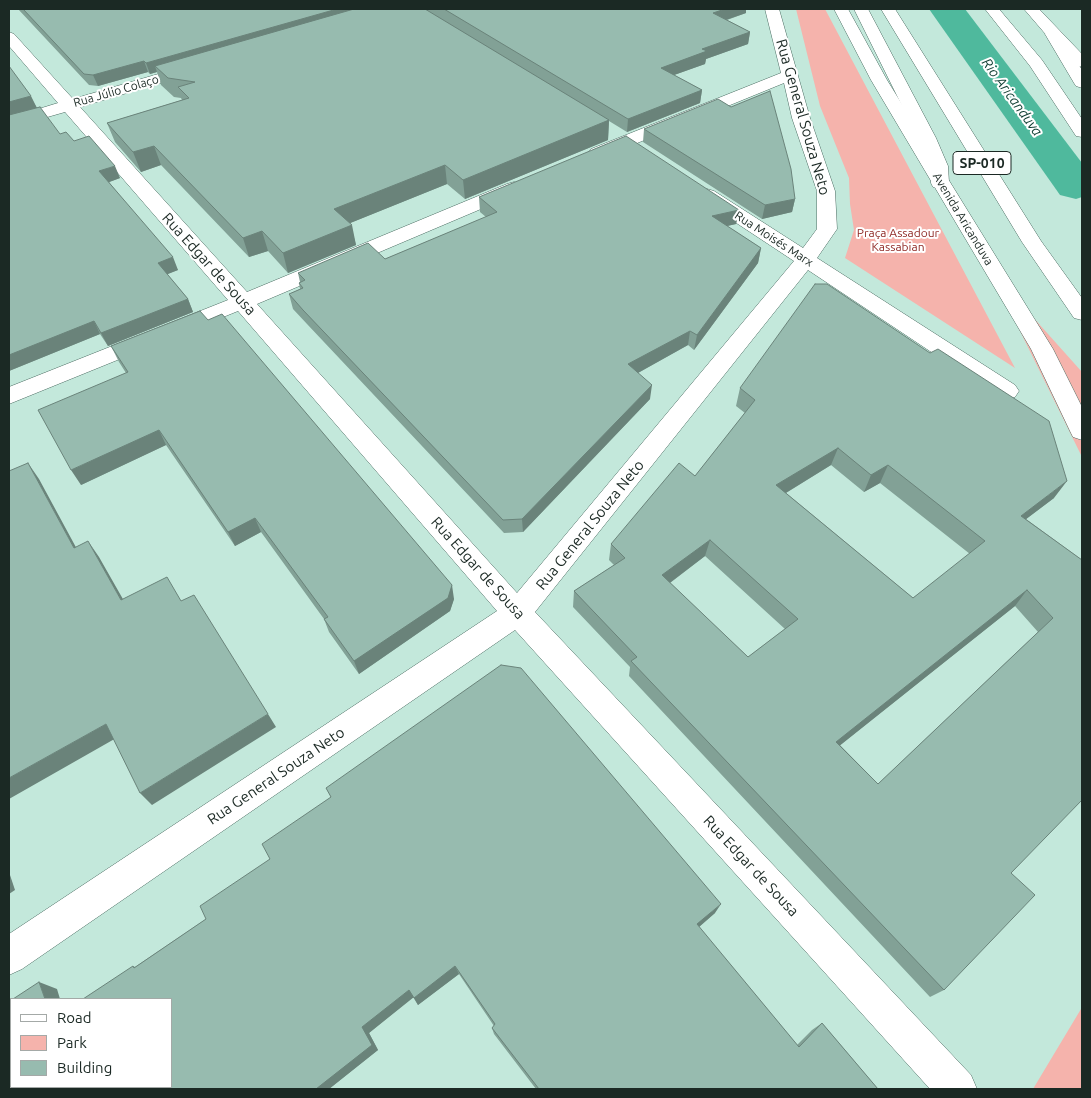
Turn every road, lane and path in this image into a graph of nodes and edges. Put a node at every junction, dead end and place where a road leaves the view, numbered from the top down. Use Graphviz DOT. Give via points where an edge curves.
graph roads {
  1 [pos="772,9"];
  2 [pos="841,9"];
  3 [pos="861,9"];
  4 [pos="888,9"];
  5 [pos="992,9"];
  6 [pos="1031,9"];
  7 [pos="1053,34"];
  8 [pos="9,37"];
  9 [pos="1082,62"];
  10 [pos="208,64"];
  11 [pos="789,75"];
  12 [pos="1082,83"];
  13 [pos="68,105"];
  14 [pos="9,123"];
  15 [pos="1082,132"];
  16 [pos="580,160"];
  17 [pos="534,179"];
  18 [pos="940,183"];
  19 [pos="691,184"];
  20 [pos="806,260"];
  21 [pos="242,302"];
  22 [pos="1082,313"];
  23 [pos="1007,391"];
  24 [pos="9,396"];
  25 [pos="1082,431"];
  26 [pos="518,613"];
  27 [pos="9,956"];
  28 [pos="957,1089"];
  1 -- 11 [label="main road, Rua General Souza Neto"];
  2 -- 18 [label="main road, Avenida Aricanduva"];
  3 -- 18 [label="main road" via="927,138 939,166"];
  4 -- 22 [label="main road, SP-010" via="1032,242"];
  5 -- 15 [label="main road" via="1036,63"];
  6 -- 7 [label="main road"];
  7 -- 9 [label="main road"];
  7 -- 12 [label="main road"];
  8 -- 13 [label="main road, Rua Edgar de Sousa"];
  10 -- 13 [label="main road, Rua Júlio Colaço"];
  11 -- 16 [label="main road"];
  11 -- 20 [label="main road, Rua General Souza Neto" via="826,191 828,229"];
  13 -- 14 [label="main road, Rua Júlio Colaço"];
  13 -- 21 [label="main road, Rua Edgar de Sousa"];
  17 -- 21 [label="main road"];
  18 -- 25 [label="main road, Avenida Aricanduva" via="1042,349"];
  19 -- 20 [label="main road, Rua Moisés Marx"];
  20 -- 23 [label="main road, Rua Moisés Marx"];
  20 -- 26 [label="main road, Rua General Souza Neto"];
  21 -- 24 [label="main road"];
  21 -- 26 [label="main road, Rua Edgar de Sousa"];
  26 -- 27 [label="main road, Rua General Souza Neto"];
  26 -- 28 [label="main road, Rua Edgar de Sousa"];
}
